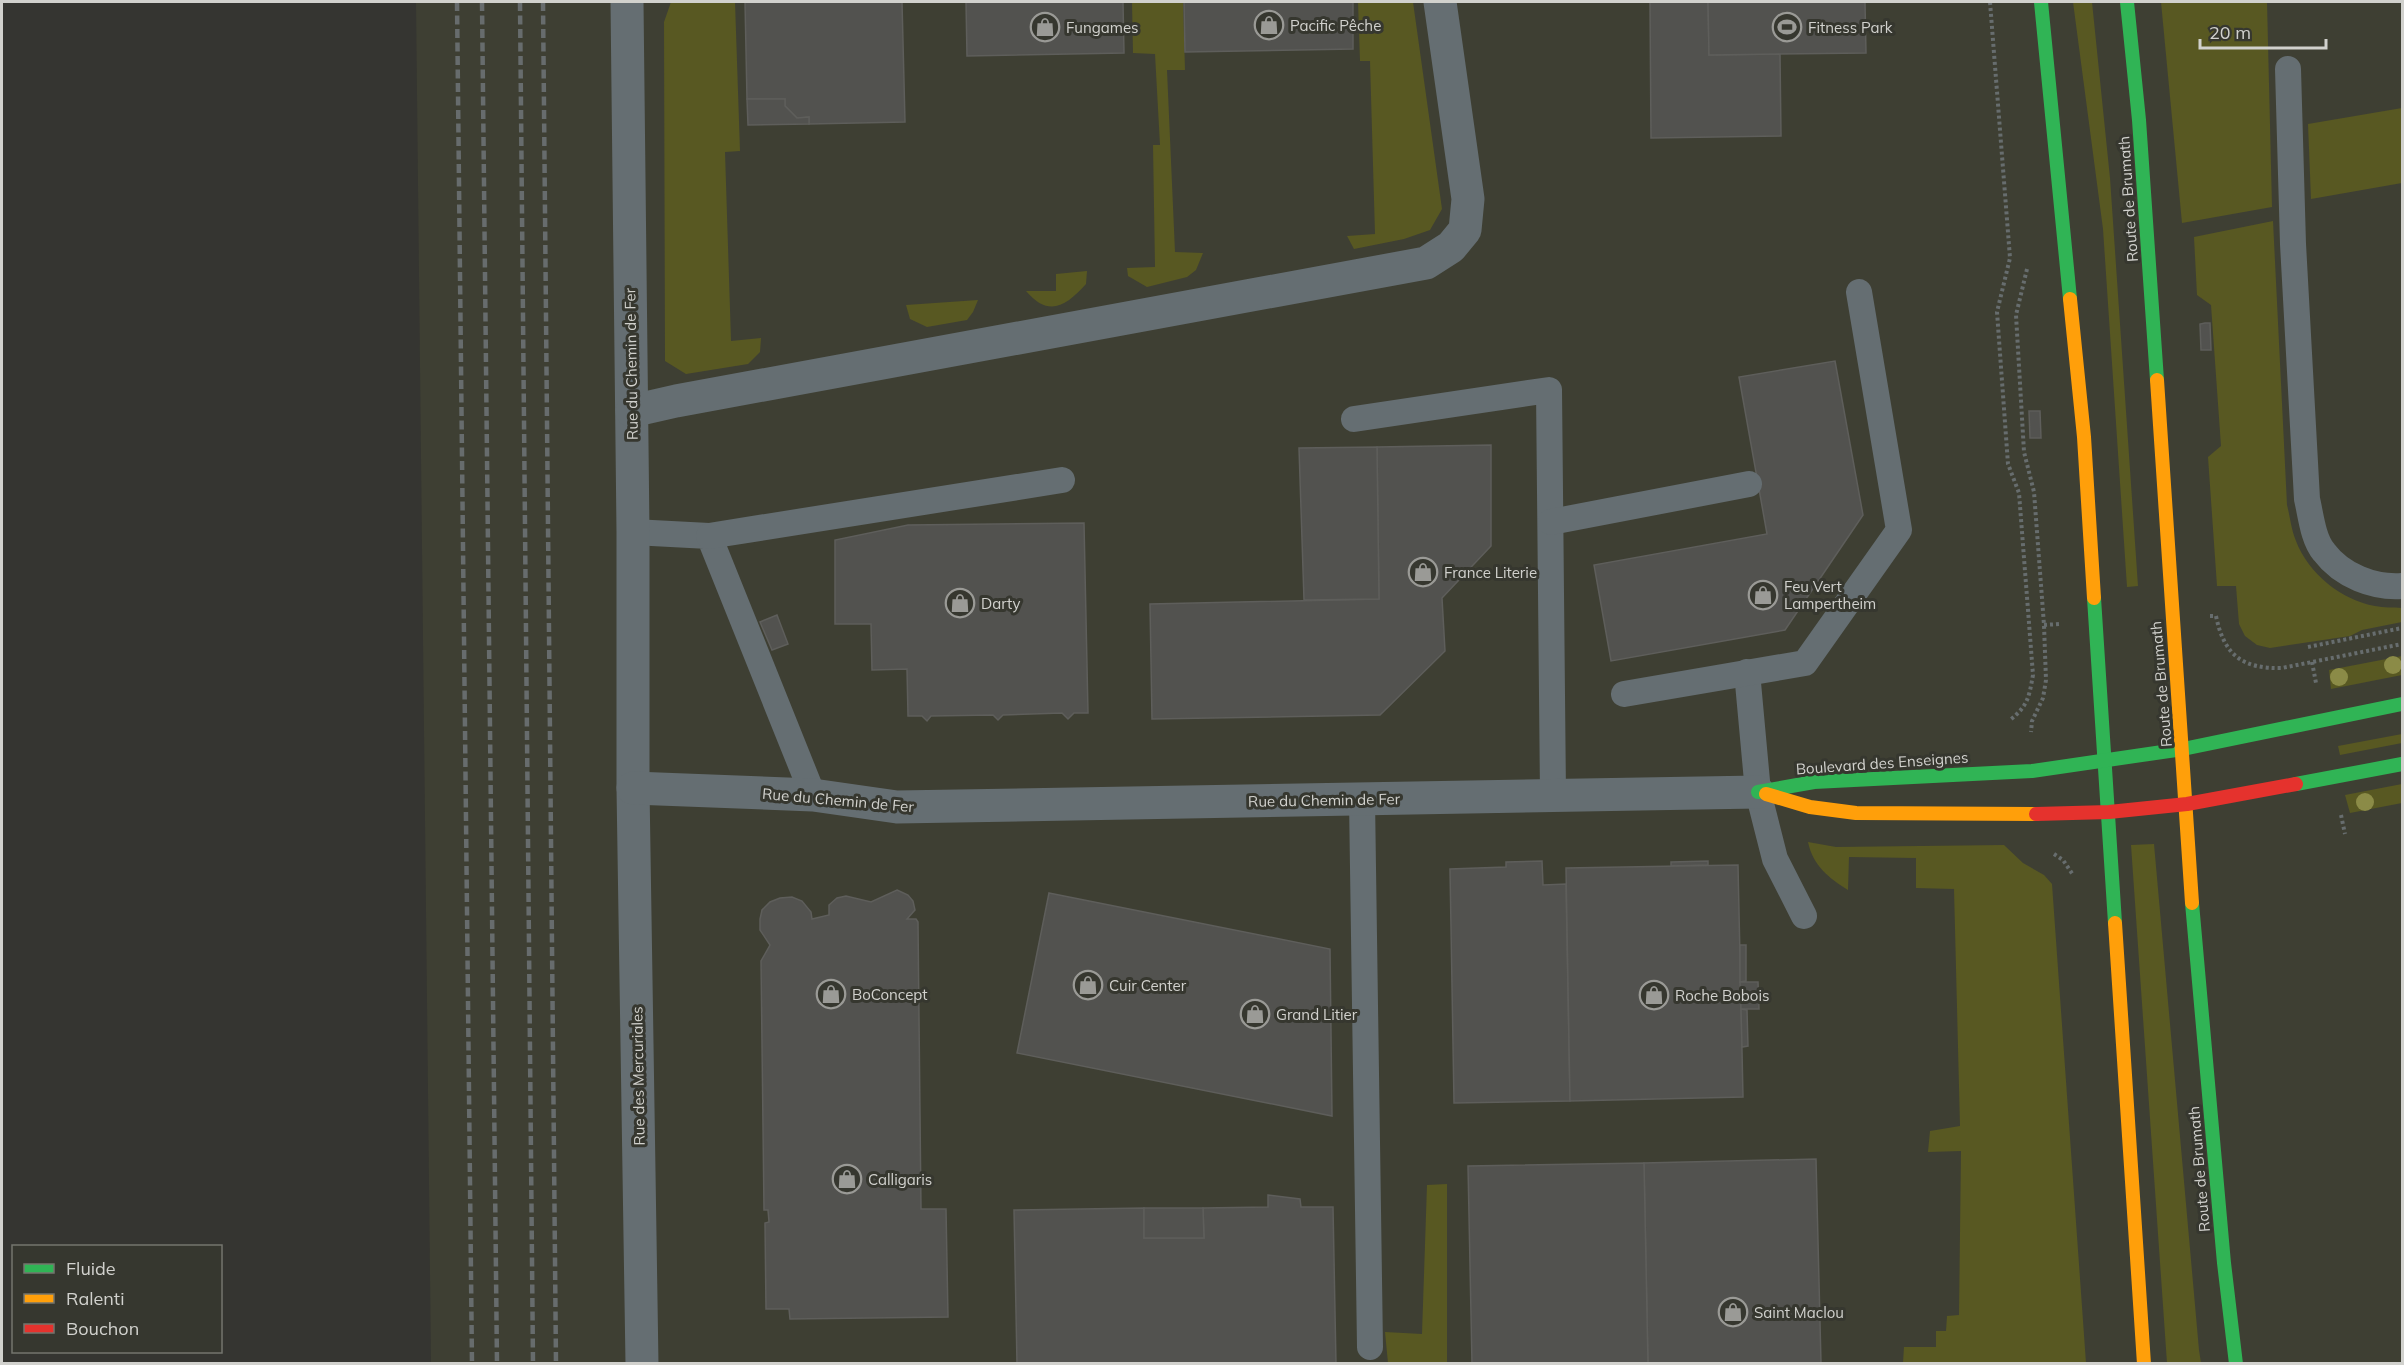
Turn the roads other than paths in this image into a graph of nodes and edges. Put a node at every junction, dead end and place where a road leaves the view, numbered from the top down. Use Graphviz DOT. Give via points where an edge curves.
graph roads {
  1 [pos="627,2"];
  2 [pos="1440,2"];
  3 [pos="2041,2"];
  4 [pos="2127,2"];
  5 [pos="2288,69"];
  6 [pos="1859,292"];
  7 [pos="632,411"];
  8 [pos="1354,419"];
  9 [pos="1062,480"];
  10 [pos="1749,484"];
  11 [pos="1551,522"];
  12 [pos="633,532"];
  13 [pos="709,536"];
  14 [pos="2403,586"];
  15 [pos="1747,672"];
  16 [pos="1624,694"];
  17 [pos="2403,704"];
  18 [pos="2183,749"];
  19 [pos="2104,759"];
  20 [pos="2403,765"];
  21 [pos="633,788"];
  22 [pos="1758,792"];
  23 [pos="813,795"];
  24 [pos="1553,795"];
  25 [pos="1362,799"];
  26 [pos="2187,804"];
  27 [pos="2109,812"];
  28 [pos="1804,916"];
  29 [pos="1370,1347"];
  30 [pos="642,1364"];
  31 [pos="2144,1364"];
  32 [pos="2236,1364"];
  1 -- 7 [label="street, Rue du Chemin de Fer"];
  2 -- 7 [label="street" via="1468,199 1465,230 1451,247 1426,263"];
  3 -- 19 [label="main road" via="2084,437"];
  4 -- 18 [label="main road, Route de Brumath" via="2140,132"];
  5 -- 14 [label="lane" via="2307,499 2323,551 2341,568 2369,583"];
  6 -- 15 [label="lane" via="1899,530 1805,663"];
  7 -- 12 [label="street, Rue du Chemin de Fer"];
  8 -- 11 [label="lane" via="1549,390"];
  9 -- 13 [label="lane"];
  10 -- 11 [label="lane"];
  11 -- 24 [label="lane"];
  12 -- 13 [label="lane"];
  12 -- 21 [label="street, Rue du Chemin de Fer"];
  13 -- 23 [label="lane"];
  15 -- 16 [label="lane"];
  15 -- 22 [label="lane"];
  17 -- 18 [label="main road, Boulevard des Enseignes"];
  18 -- 19 [label="main road, Boulevard des Enseignes"];
  18 -- 26 [label="main road, Route de Brumath"];
  19 -- 22 [label="main road, Boulevard des Enseignes" via="2032,771 1814,782"];
  19 -- 27 [label="main road"];
  20 -- 26 [label="main road"];
  21 -- 23 [label="street, Rue du Chemin de Fer"];
  21 -- 30 [label="street, Rue des Mercuriales"];
  22 -- 24 [label="street, Rue du Chemin de Fer"];
  22 -- 27 [label="main road" via="1810,807 1856,813"];
  22 -- 28 [label="lane" via="1774,859"];
  23 -- 25 [label="street, Rue du Chemin de Fer" via="897,807"];
  24 -- 25 [label="street, Rue du Chemin de Fer"];
  25 -- 29 [label="lane"];
  26 -- 27 [label="main road"];
  26 -- 32 [label="main road, Route de Brumath" via="2195,939"];
  27 -- 31 [label="main road"];
}
